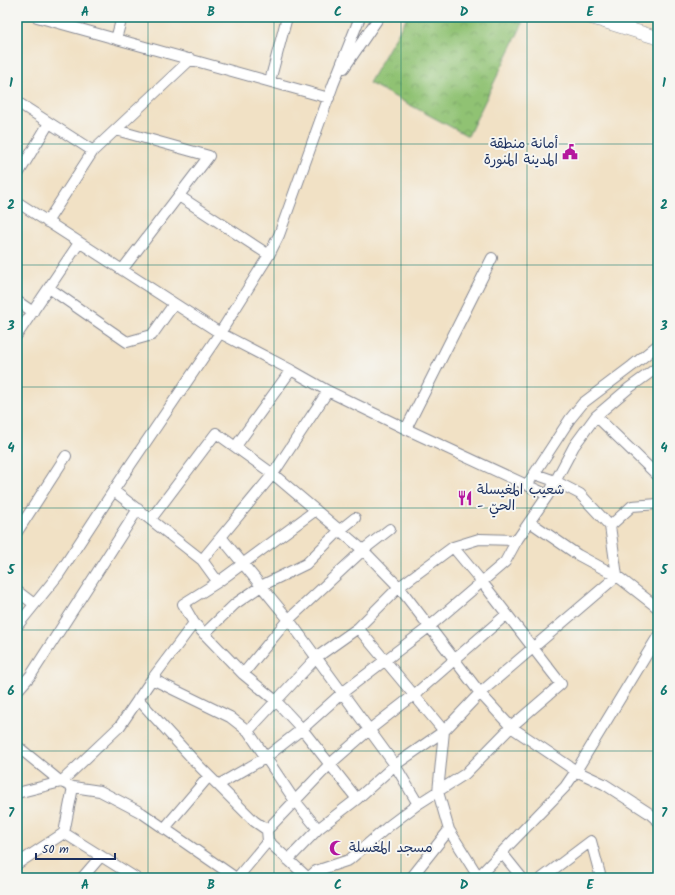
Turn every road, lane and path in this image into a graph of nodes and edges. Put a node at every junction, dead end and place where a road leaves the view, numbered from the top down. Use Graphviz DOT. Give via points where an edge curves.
graph roads {
  1 [pos="37,17"];
  2 [pos="122,17"];
  3 [pos="287,17"];
  4 [pos="360,17"];
  5 [pos="379,17"];
  6 [pos="590,17"];
  7 [pos="658,38"];
  8 [pos="116,39"];
  9 [pos="191,59"];
  10 [pos="270,81"];
  11 [pos="334,85"];
  12 [pos="329,98"];
  13 [pos="17,102"];
  14 [pos="49,123"];
  15 [pos="116,130"];
  16 [pos="93,151"];
  17 [pos="17,176"];
  18 [pos="179,196"];
  19 [pos="17,202"];
  20 [pos="47,222"];
  21 [pos="79,243"];
  22 [pos="269,255"];
  23 [pos="492,258"];
  24 [pos="122,270"];
  25 [pos="49,288"];
  26 [pos="17,301"];
  27 [pos="174,304"];
  28 [pos="33,312"];
  29 [pos="220,333"];
  30 [pos="17,335"];
  31 [pos="658,345"];
  32 [pos="658,367"];
  33 [pos="291,370"];
  34 [pos="328,391"];
  35 [pos="596,416"];
  36 [pos="406,429"];
  37 [pos="236,446"];
  38 [pos="66,456"];
  39 [pos="274,474"];
  40 [pos="535,474"];
  41 [pos="658,476"];
  42 [pos="555,481"];
  43 [pos="527,485"];
  44 [pos="114,491"];
  45 [pos="548,494"];
  46 [pos="658,504"];
  47 [pos="138,509"];
  48 [pos="316,510"];
  49 [pos="355,518"];
  50 [pos="151,519"];
  51 [pos="530,522"];
  52 [pos="610,526"];
  53 [pos="390,529"];
  54 [pos="340,530"];
  55 [pos="17,532"];
  56 [pos="221,537"];
  57 [pos="517,540"];
  58 [pos="453,547"];
  59 [pos="363,550"];
  60 [pos="202,560"];
  61 [pos="244,564"];
  62 [pos="617,576"];
  63 [pos="218,582"];
  64 [pos="482,582"];
  65 [pos="261,586"];
  66 [pos="399,588"];
  67 [pos="17,591"];
  68 [pos="34,604"];
  69 [pos="658,608"];
  70 [pos="507,614"];
  71 [pos="289,620"];
  72 [pos="194,623"];
  73 [pos="17,626"];
  74 [pos="358,628"];
  75 [pos="429,628"];
  76 [pos="204,634"];
  77 [pos="658,636"];
  78 [pos="533,648"];
  79 [pos="317,657"];
  80 [pos="385,660"];
  81 [pos="455,660"];
  82 [pos="243,674"];
  83 [pos="152,679"];
  84 [pos="17,691"];
  85 [pos="342,693"];
  86 [pos="480,693"];
  87 [pos="414,695"];
  88 [pos="138,699"];
  89 [pos="276,701"];
  90 [pos="511,727"];
  91 [pos="302,729"];
  92 [pos="369,730"];
  93 [pos="248,731"];
  94 [pos="444,731"];
  95 [pos="17,746"];
  96 [pos="265,758"];
  97 [pos="330,764"];
  98 [pos="395,765"];
  99 [pos="576,771"];
  100 [pos="209,776"];
  101 [pos="61,782"];
  102 [pos="218,785"];
  103 [pos="73,787"];
  104 [pos="438,792"];
  105 [pos="17,793"];
  106 [pos="357,799"];
  107 [pos="296,801"];
  108 [pos="418,804"];
  109 [pos="658,821"];
  110 [pos="164,829"];
  111 [pos="318,829"];
  112 [pos="266,830"];
  113 [pos="449,830"];
  114 [pos="64,833"];
  115 [pos="268,841"];
  116 [pos="502,853"];
  117 [pos="101,856"];
  118 [pos="288,860"];
  119 [pos="17,864"];
  120 [pos="132,877"];
  121 [pos="478,877"];
  122 [pos="82,878"];
  123 [pos="236,878"];
  124 [pos="411,878"];
  125 [pos="522,878"];
  126 [pos="542,878"];
  127 [pos="601,878"];
  1 -- 8 [label="street"];
  2 -- 8 [label="street"];
  3 -- 10 [label="street"];
  4 -- 11 [label="street"];
  5 -- 11 [label="street"];
  6 -- 7 [label="main road"];
  8 -- 9 [label="street"];
  9 -- 10 [label="street"];
  9 -- 15 [label="street"];
  10 -- 12 [label="street"];
  11 -- 12 [label="street"];
  12 -- 22 [label="street" via="279,235"];
  13 -- 14 [label="street"];
  14 -- 16 [label="street"];
  14 -- 17 [label="street"];
  15 -- 16 [label="street"];
  15 -- 18 [label="street" via="209,156"];
  16 -- 20 [label="street"];
  18 -- 22 [label="street"];
  18 -- 24 [label="street"];
  19 -- 20 [label="street"];
  20 -- 21 [label="street"];
  21 -- 24 [label="street"];
  21 -- 25 [label="street"];
  22 -- 29 [label="street"];
  23 -- 36 [label="street"];
  24 -- 27 [label="street"];
  25 -- 27 [label="street" via="127,342 152,335"];
  25 -- 28 [label="street"];
  26 -- 28 [label="street"];
  27 -- 29 [label="street"];
  28 -- 30 [label="street"];
  29 -- 33 [label="street"];
  29 -- 44 [label="street"];
  31 -- 40 [label="street" via="583,403"];
  32 -- 35 [label="street"];
  33 -- 34 [label="street"];
  33 -- 37 [label="street"];
  34 -- 36 [label="street"];
  34 -- 39 [label="street"];
  35 -- 41 [label="street"];
  35 -- 42 [label="street" via="574,446"];
  36 -- 43 [label="street"];
  37 -- 39 [label="street"];
  37 -- 50 [label="street" via="216,432"];
  38 -- 55 [label="street"];
  39 -- 48 [label="street"];
  39 -- 56 [label="street"];
  40 -- 42 [label="street"];
  40 -- 43 [label="street"];
  42 -- 45 [label="street"];
  42 -- 52 [label="street" via="580,494"];
  43 -- 45 [label="street"];
  44 -- 47 [label="street"];
  44 -- 68 [label="street" via="59,574"];
  45 -- 51 [label="street"];
  46 -- 52 [label="street" via="632,506"];
  47 -- 50 [label="street"];
  47 -- 84 [label="street" via="31,675"];
  48 -- 54 [label="street"];
  48 -- 61 [label="street"];
  49 -- 54 [label="street"];
  50 -- 60 [label="street"];
  51 -- 57 [label="street"];
  51 -- 62 [label="street" via="578,555"];
  52 -- 62 [label="street"];
  53 -- 59 [label="street"];
  54 -- 59 [label="street"];
  54 -- 65 [label="street" via="306,564"];
  56 -- 60 [label="street"];
  56 -- 61 [label="street"];
  57 -- 58 [label="street" via="479,539"];
  57 -- 64 [label="street" via="505,562"];
  58 -- 64 [label="street"];
  58 -- 66 [label="street"];
  59 -- 66 [label="street"];
  59 -- 71 [label="street"];
  60 -- 63 [label="street"];
  61 -- 63 [label="street"];
  61 -- 65 [label="street"];
  62 -- 69 [label="street"];
  62 -- 78 [label="street"];
  63 -- 72 [label="street" via="184,604"];
  64 -- 70 [label="street"];
  64 -- 75 [label="street"];
  65 -- 71 [label="street"];
  65 -- 76 [label="street" via="235,604"];
  66 -- 74 [label="street"];
  66 -- 75 [label="street"];
  67 -- 68 [label="street"];
  68 -- 73 [label="street"];
  70 -- 78 [label="street"];
  70 -- 81 [label="street"];
  71 -- 79 [label="street"];
  71 -- 82 [label="street"];
  72 -- 76 [label="street"];
  72 -- 83 [label="street"];
  74 -- 79 [label="street"];
  74 -- 80 [label="street"];
  75 -- 80 [label="street"];
  75 -- 81 [label="street"];
  76 -- 82 [label="street"];
  77 -- 99 [label="street"];
  78 -- 86 [label="street"];
  78 -- 90 [label="street" via="561,684"];
  79 -- 85 [label="street"];
  79 -- 89 [label="street"];
  80 -- 85 [label="street"];
  80 -- 87 [label="street"];
  81 -- 86 [label="street"];
  81 -- 87 [label="street"];
  82 -- 89 [label="street"];
  83 -- 88 [label="street"];
  83 -- 93 [label="street" via="230,717"];
  85 -- 91 [label="street"];
  85 -- 92 [label="street"];
  86 -- 90 [label="street"];
  86 -- 94 [label="street"];
  87 -- 92 [label="street"];
  87 -- 94 [label="street"];
  88 -- 100 [label="street"];
  88 -- 101 [label="street" via="120,726"];
  89 -- 91 [label="street"];
  89 -- 93 [label="street"];
  90 -- 99 [label="street"];
  90 -- 104 [label="street" via="465,774"];
  91 -- 96 [label="street"];
  91 -- 97 [label="street"];
  92 -- 97 [label="street"];
  92 -- 98 [label="street"];
  93 -- 96 [label="street"];
  94 -- 98 [label="street"];
  94 -- 104 [label="street"];
  95 -- 101 [label="street"];
  96 -- 102 [label="street"];
  96 -- 107 [label="street"];
  97 -- 106 [label="street"];
  97 -- 107 [label="street"];
  98 -- 106 [label="street"];
  98 -- 108 [label="street"];
  99 -- 109 [label="street" via="604,784"];
  99 -- 116 [label="street" via="565,787"];
  100 -- 102 [label="street"];
  100 -- 110 [label="street"];
  101 -- 103 [label="street"];
  101 -- 105 [label="street"];
  102 -- 112 [label="street"];
  103 -- 110 [label="street" via="100,791 142,813"];
  103 -- 114 [label="street"];
  104 -- 108 [label="street"];
  104 -- 113 [label="street"];
  106 -- 111 [label="street"];
  107 -- 111 [label="street"];
  107 -- 112 [label="street"];
  108 -- 118 [label="street" via="349,860 316,871 308,878"];
  110 -- 123 [label="street"];
  111 -- 118 [label="street"];
  112 -- 115 [label="street"];
  113 -- 121 [label="street"];
  113 -- 124 [label="street"];
  114 -- 117 [label="street"];
  114 -- 119 [label="street"];
  115 -- 118 [label="street"];
  115 -- 123 [label="street"];
  116 -- 121 [label="street"];
  116 -- 125 [label="street"];
  117 -- 120 [label="street"];
  117 -- 122 [label="street"];
  126 -- 127 [label="street" via="591,841"];
}
